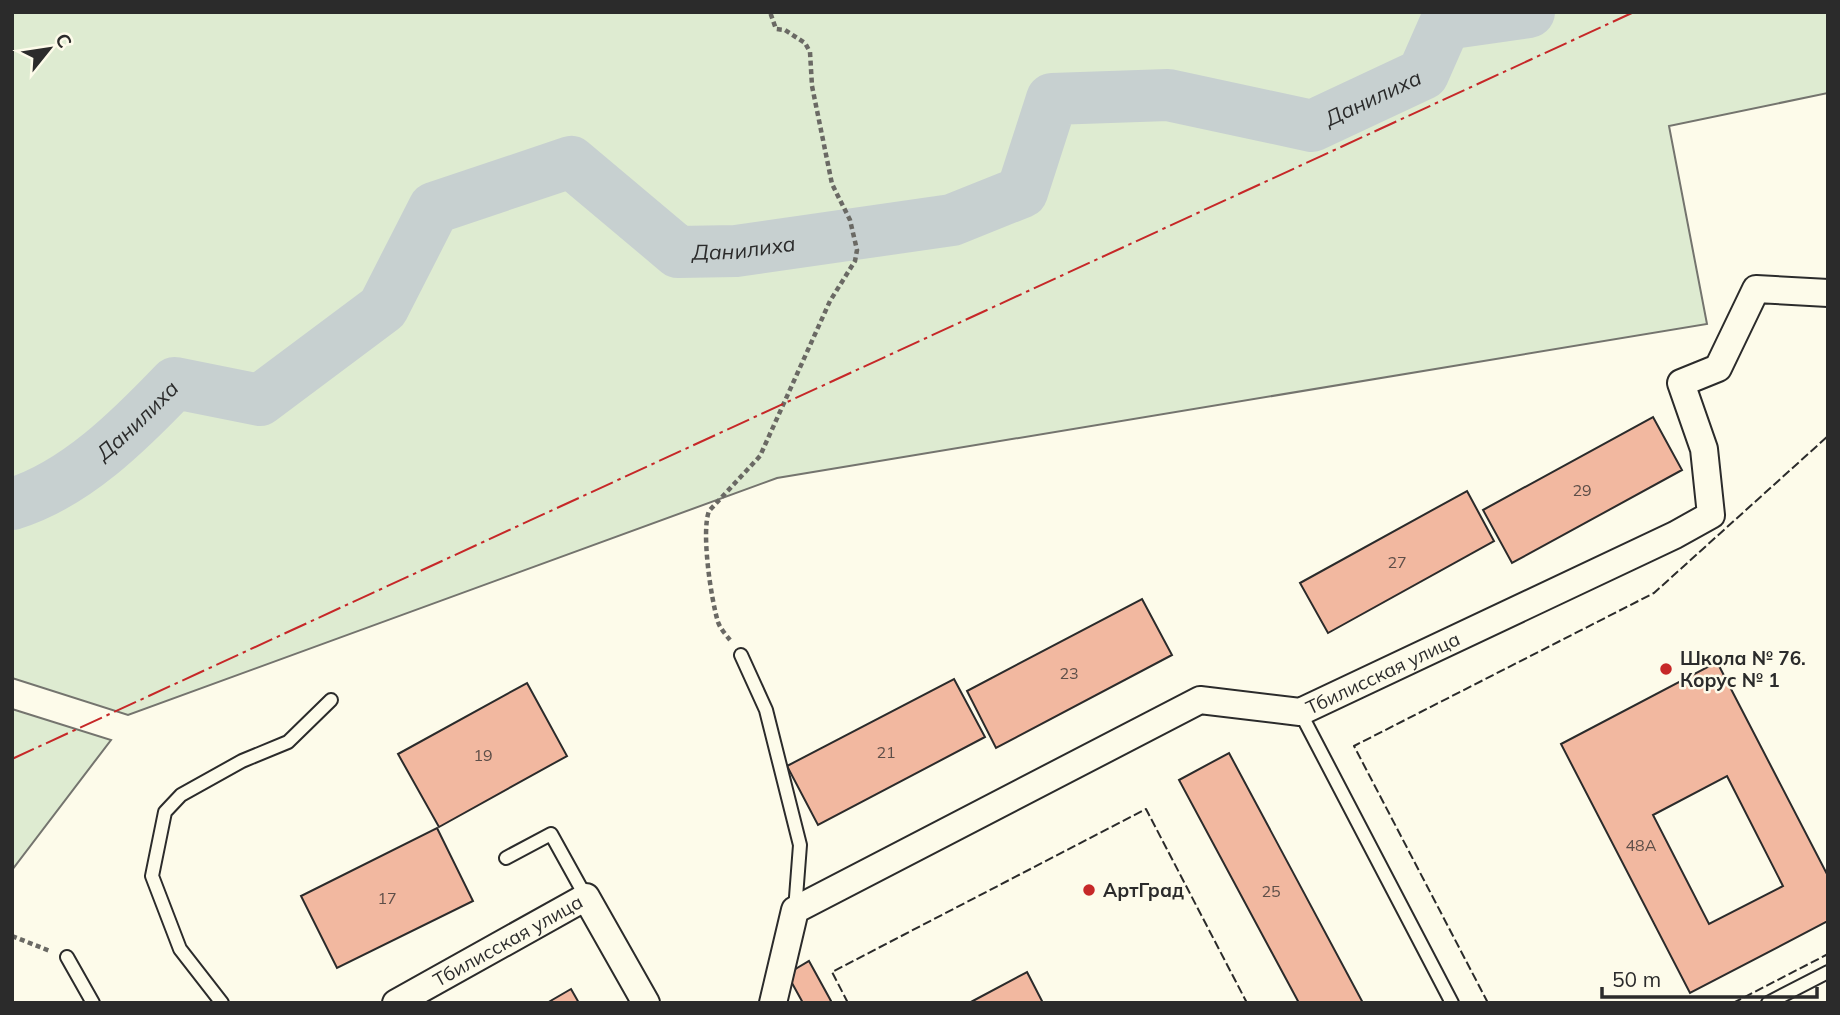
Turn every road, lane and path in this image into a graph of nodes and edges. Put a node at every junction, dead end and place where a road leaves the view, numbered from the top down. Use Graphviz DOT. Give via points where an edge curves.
graph roads {
  1 [pos="770,12"];
  2 [pos="1828,293"];
  3 [pos="741,656"];
  4 [pos="331,700"];
  5 [pos="1300,712"];
  6 [pos="506,858"];
  7 [pos="586,897"];
  8 [pos="795,910"];
  9 [pos="12,936"];
  10 [pos="67,957"];
  11 [pos="1828,972"];
  12 [pos="93,1003"];
  13 [pos="222,1003"];
  14 [pos="396,1003"];
  15 [pos="646,1003"];
  16 [pos="773,1003"];
  17 [pos="1451,1003"];
  18 [pos="1768,1003"];
  1 -- 3 [label="path" via="776,29 805,43 810,52 812,86 832,184 850,220 858,250 830,300 760,456 705,520 718,623"];
  2 -- 5 [label="street, Тбилисская улица" via="1756,289 1718,368 1681,383 1704,449 1711,515"];
  3 -- 8 [label="lane" via="766,710 800,845"];
  4 -- 13 [label="lane" via="288,742 181,795 165,812 152,876 180,949"];
  5 -- 8 [label="street, Тбилисская улица" via="1199,699"];
  5 -- 17 [label="lane"];
  6 -- 7 [label="lane" via="551,835"];
  7 -- 14 [label="street, Тбилисская улица"];
  7 -- 15 [label="street, Тбилисская улица"];
  8 -- 16 [label="street"];
  9 -- 10 [label="path"];
  10 -- 12 [label="lane"];
  11 -- 18 [label="lane"];
}
